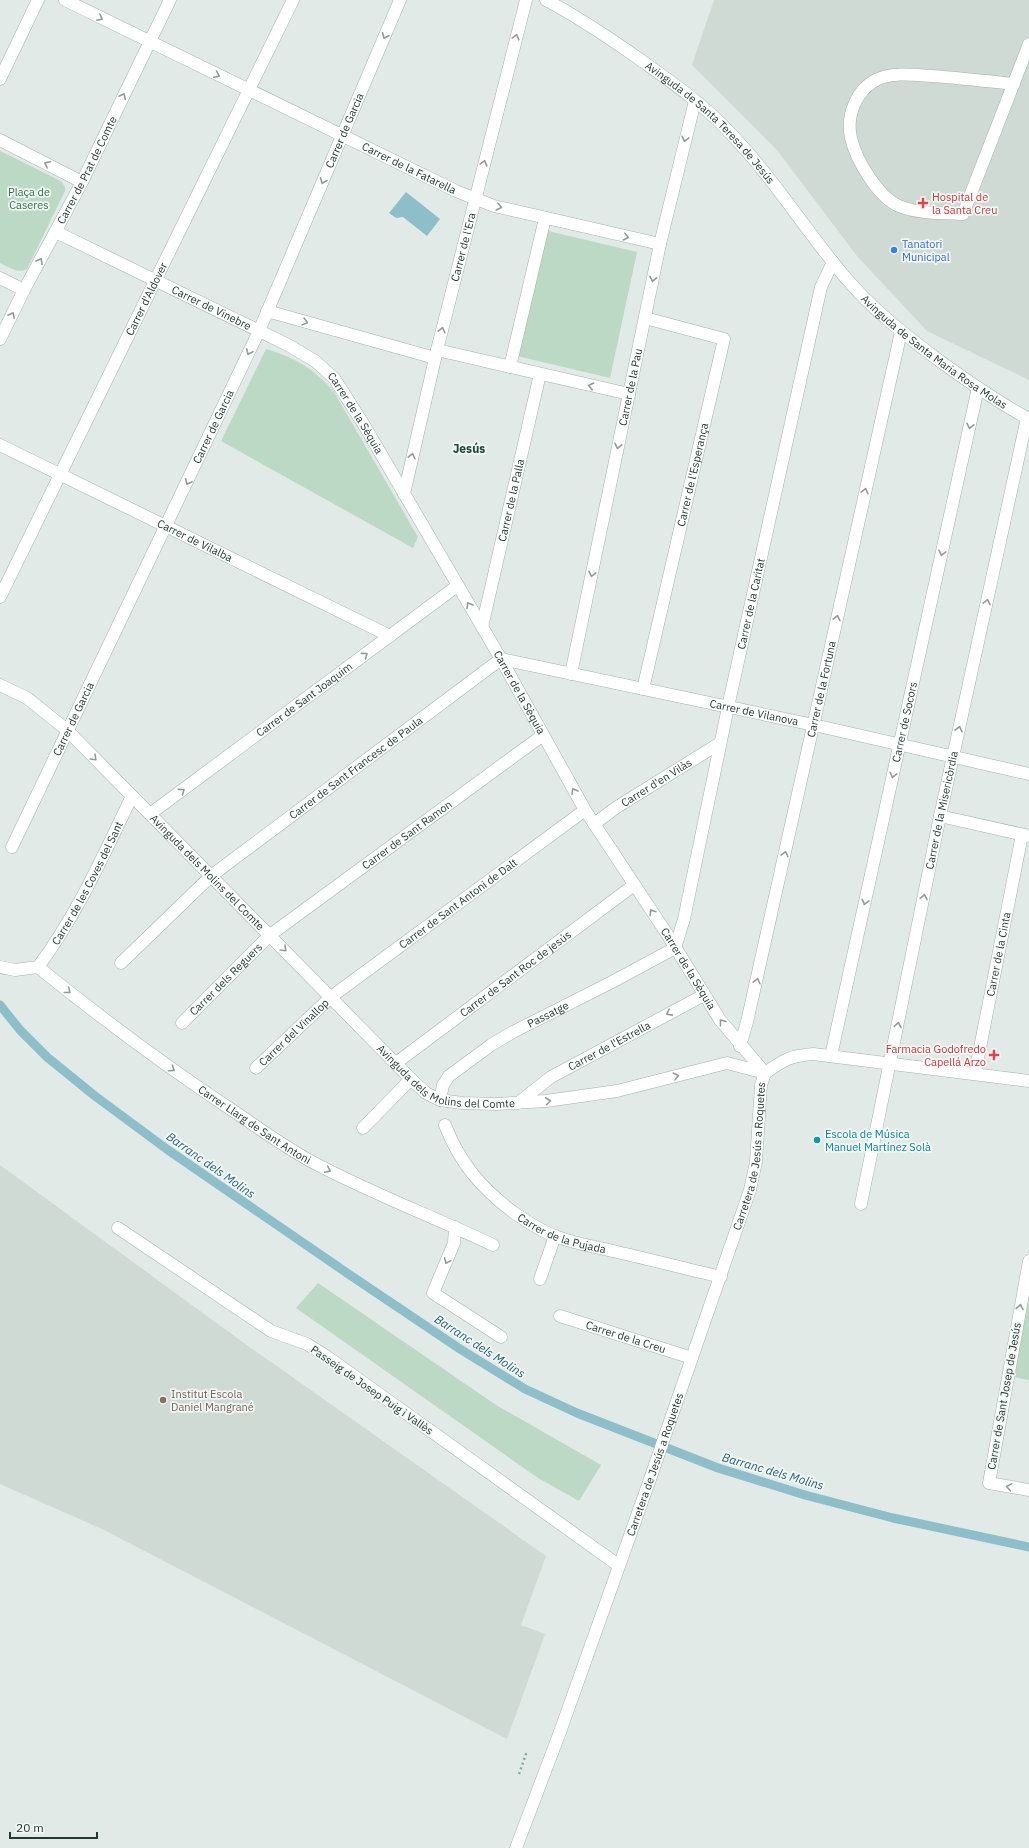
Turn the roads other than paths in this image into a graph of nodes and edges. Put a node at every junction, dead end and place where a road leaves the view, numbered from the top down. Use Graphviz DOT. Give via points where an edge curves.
graph roads {
  1 [pos="38,0"];
  2 [pos="65,0"];
  3 [pos="170,0"];
  4 [pos="293,0"];
  5 [pos="400,0"];
  6 [pos="526,0"];
  7 [pos="546,0"];
  8 [pos="149,42"];
  9 [pos="1029,44"];
  10 [pos="0,79"];
  11 [pos="1014,84"];
  12 [pos="249,90"];
  13 [pos="694,101"];
  14 [pos="342,135"];
  15 [pos="0,140"];
  16 [pos="82,182"];
  17 [pos="474,198"];
  18 [pos="545,218"];
  19 [pos="56,232"];
  20 [pos="660,244"];
  21 [pos="833,262"];
  22 [pos="844,277"];
  23 [pos="0,278"];
  24 [pos="156,280"];
  25 [pos="24,290"];
  26 [pos="267,311"];
  27 [pos="645,318"];
  28 [pos="259,331"];
  29 [pos="901,332"];
  30 [pos="0,339"];
  31 [pos="436,354"];
  32 [pos="510,367"];
  33 [pos="540,374"];
  34 [pos="978,388"];
  35 [pos="629,394"];
  36 [pos="1028,419"];
  37 [pos="0,444"];
  38 [pos="61,473"];
  39 [pos="404,494"];
  40 [pos="167,527"];
  41 [pos="457,586"];
  42 [pos="0,597"];
  43 [pos="482,627"];
  44 [pos="390,636"];
  45 [pos="501,659"];
  46 [pos="571,674"];
  47 [pos="0,685"];
  48 [pos="643,689"];
  49 [pos="728,707"];
  50 [pos="814,724"];
  51 [pos="67,730"];
  52 [pos="543,735"];
  53 [pos="720,743"];
  54 [pos="900,744"];
  55 [pos="953,756"];
  56 [pos="1029,774"];
  57 [pos="132,796"];
  58 [pos="585,810"];
  59 [pos="150,814"];
  60 [pos="940,816"];
  61 [pos="594,824"];
  62 [pos="1026,836"];
  63 [pos="12,846"];
  64 [pos="211,876"];
  65 [pos="634,885"];
  66 [pos="270,935"];
  67 [pos="675,948"];
  68 [pos="121,963"];
  69 [pos="38,966"];
  70 [pos="0,967"];
  71 [pos="704,995"];
  72 [pos="331,997"];
  73 [pos="182,1023"];
  74 [pos="740,1046"];
  75 [pos="830,1056"];
  76 [pos="396,1063"];
  77 [pos="890,1063"];
  78 [pos="256,1068"];
  79 [pos="765,1074"];
  80 [pos="975,1074"];
  81 [pos="411,1079"];
  82 [pos="1029,1081"];
  83 [pos="440,1100"];
  84 [pos="518,1103"];
  85 [pos="444,1125"];
  86 [pos="362,1128"];
  87 [pos="861,1204"];
  88 [pos="455,1227"];
  89 [pos="118,1228"];
  90 [pos="555,1236"];
  91 [pos="493,1245"];
  92 [pos="1029,1262"];
  93 [pos="721,1277"];
  94 [pos="540,1279"];
  95 [pos="560,1316"];
  96 [pos="502,1337"];
  97 [pos="692,1358"];
  98 [pos="1029,1490"];
  99 [pos="618,1565"];
  100 [pos="516,1848"];
  1 -- 10 [label="street"];
  2 -- 8 [label="street, Carrer de la Fatarella, one-way"];
  3 -- 8 [label="street, Carrer de Prat de Comte"];
  4 -- 12 [label="street, Carrer d'Aldover"];
  5 -- 14 [label="street, Carrer de Garcia, one-way"];
  17 -- 6 [label="street, Carrer de l'Era, one-way"];
  7 -- 13 [label="street, Avinguda de Santa Teresa de Jesús" via="600,32 679,87"];
  8 -- 12 [label="street, Carrer de la Fatarella, one-way"];
  16 -- 8 [label="street, Carrer de Prat de Comte, one-way"];
  9 -- 11 [label="street"];
  11 -- 11 [label="street" via="910,75 878,79 865,87 852,109 851,138 856,152 886,198 900,206 923,212 962,214"];
  12 -- 14 [label="street, Carrer de la Fatarella"];
  12 -- 24 [label="street, Carrer d'Aldover"];
  13 -- 20 [label="street, Carrer de la Pau, one-way"];
  13 -- 21 [label="street, Avinguda de Santa Teresa de Jesús" via="731,133 763,169"];
  14 -- 17 [label="street, Carrer de la Fatarella"];
  14 -- 26 [label="street, Carrer de Garcia, one-way"];
  16 -- 15 [label="street, one-way"];
  16 -- 19 [label="street, Carrer de Prat de Comte"];
  17 -- 18 [label="street, Carrer de la Fatarella, one-way" via="494,206"];
  31 -- 17 [label="street, Carrer de l'Era, one-way"];
  18 -- 20 [label="street, Carrer de la Fatarella, one-way"];
  18 -- 32 [label="street"];
  19 -- 24 [label="street, Carrer de Vinebre"];
  25 -- 19 [label="street, Carrer de Prat de Comte, one-way"];
  20 -- 27 [label="street, Carrer de la Pau, one-way"];
  21 -- 22 [label="street, Avinguda de Santa Teresa de Jesús"];
  21 -- 49 [label="street, Carrer de la Caritat" via="821,287"];
  22 -- 29 [label="street, Avinguda de Santa Maria Rosa Molas"];
  23 -- 25 [label="street"];
  24 -- 28 [label="street, Carrer de Vinebre"];
  24 -- 38 [label="street, Carrer d'Aldover"];
  30 -- 25 [label="street, Carrer de Prat de Comte, one-way"];
  26 -- 28 [label="street, Carrer de Garcia"];
  26 -- 31 [label="street, one-way"];
  27 -- 35 [label="street, Carrer de la Pau"];
  27 -- 48 [label="street, Carrer de l'Esperança" via="724,339"];
  28 -- 39 [label="street, Carrer de la Sèquia" via="316,361 334,378"];
  28 -- 40 [label="street, Carrer de Garcia, one-way"];
  29 -- 34 [label="street, Avinguda de Santa Maria Rosa Molas"];
  50 -- 29 [label="street, Carrer de la Fortuna, one-way"];
  31 -- 32 [label="street"];
  39 -- 31 [label="street, Carrer de l'Era, one-way"];
  32 -- 33 [label="street"];
  35 -- 33 [label="street, one-way"];
  33 -- 43 [label="street, Carrer de la Palla"];
  34 -- 36 [label="street, Avinguda de Santa Maria Rosa Molas"];
  34 -- 54 [label="street, Carrer de Socors, one-way"];
  35 -- 46 [label="street, Carrer de la Pau, one-way"];
  55 -- 36 [label="street, Carrer de la Misericòrdia, one-way"];
  37 -- 38 [label="street, Carrer de Vilalba"];
  38 -- 40 [label="street, Carrer de Vilalba"];
  38 -- 42 [label="street, Carrer d'Aldover"];
  39 -- 41 [label="street, Carrer de la Sèquia"];
  40 -- 44 [label="street, Carrer de Vilalba"];
  40 -- 51 [label="street, Carrer de Garcia"];
  43 -- 41 [label="street, Carrer de la Sèquia, one-way"];
  41 -- 44 [label="street, Carrer de Sant Joaquim"];
  43 -- 45 [label="street, Carrer de la Sèquia"];
  59 -- 44 [label="street, Carrer de Sant Joaquim, one-way"];
  45 -- 46 [label="street, Carrer de Vilanova"];
  45 -- 52 [label="street, Carrer de la Sèquia"];
  45 -- 64 [label="street, Carrer de Sant Francesc de Paula"];
  46 -- 48 [label="street, Carrer de Vilanova"];
  47 -- 51 [label="street, Avinguda dels Molins del Comte" via="27,698"];
  48 -- 49 [label="street, Carrer de Vilanova"];
  49 -- 50 [label="street, Carrer de Vilanova"];
  49 -- 53 [label="street, Carrer de la Caritat"];
  50 -- 54 [label="street, Carrer de Vilanova"];
  74 -- 50 [label="street, Carrer de la Fortuna, one-way"];
  51 -- 57 [label="street, Avinguda dels Molins del Comte, one-way"];
  51 -- 63 [label="street, Carrer de Garcia"];
  58 -- 52 [label="street, Carrer de la Sèquia, one-way"];
  52 -- 66 [label="street, Carrer de Sant Ramon"];
  53 -- 61 [label="street, Carrer d'en Vilàs"];
  53 -- 67 [label="street, Carrer de la Caritat" via="684,919"];
  54 -- 55 [label="street, Carrer de Vilanova"];
  54 -- 75 [label="street, Carrer de Socors, one-way"];
  55 -- 56 [label="street, Carrer de Vilanova"];
  55 -- 60 [label="street, Carrer de la Misericòrdia"];
  57 -- 59 [label="street, Avinguda dels Molins del Comte"];
  57 -- 69 [label="street, Carrer de les Coves del Sant" via="69,922"];
  58 -- 61 [label="street, Carrer de la Sèquia"];
  58 -- 72 [label="street, Carrer de Sant Antoni de Dalt"];
  59 -- 64 [label="street, Avinguda dels Molins del Comte"];
  60 -- 62 [label="street"];
  77 -- 60 [label="street, Carrer de la Misericòrdia, one-way"];
  61 -- 65 [label="street, Carrer de la Sèquia"];
  62 -- 80 [label="street, Carrer de la Cinta"];
  64 -- 66 [label="street, Avinguda dels Molins del Comte"];
  64 -- 68 [label="street, Carrer de Sant Francesc de Paula"];
  67 -- 65 [label="street, Carrer de la Sèquia, one-way"];
  65 -- 76 [label="street, Carrer de Sant Roc de jesús"];
  66 -- 72 [label="street, Avinguda dels Molins del Comte, one-way"];
  66 -- 73 [label="street, Carrer dels Reguers"];
  67 -- 71 [label="street, Carrer de la Sèquia"];
  67 -- 83 [label="street, Passatge" via="491,1045 449,1076 443,1085"];
  69 -- 70 [label="street" via="16,970"];
  69 -- 88 [label="street, Carrer Llarg de Sant Antoni, one-way" via="98,1016 159,1061 288,1147 360,1186"];
  74 -- 71 [label="street, Carrer de la Sèquia, one-way"];
  71 -- 84 [label="street, Carrer de l'Estrella, one-way" via="551,1077"];
  72 -- 76 [label="street, Avinguda dels Molins del Comte"];
  72 -- 78 [label="street, Carrer del Vinallop"];
  74 -- 79 [label="street, Carrer de la Sèquia"];
  75 -- 77 [label="street"];
  75 -- 79 [label="street" via="798,1055 786,1058"];
  76 -- 81 [label="street, Avinguda dels Molins del Comte"];
  77 -- 80 [label="street"];
  77 -- 87 [label="street, Carrer de la Misericòrdia"];
  84 -- 79 [label="street, Avinguda dels Molins del Comte, one-way" via="617,1091 727,1063"];
  79 -- 93 [label="street, Carretera de Jesús a Roquetes" via="761,1085 756,1162 750,1190"];
  80 -- 82 [label="street"];
  81 -- 83 [label="street, Avinguda dels Molins del Comte" via="426,1093"];
  81 -- 86 [label="street"];
  83 -- 84 [label="street, Avinguda dels Molins del Comte" via="462,1103"];
  85 -- 90 [label="street, Carrer de la Pujada" via="459,1156 476,1180 521,1217"];
  88 -- 91 [label="street, Carrer Llarg de Sant Antoni"];
  88 -- 96 [label="street, one-way" via="454,1243 433,1293"];
  89 -- 99 [label="street, Passeig de Josep Puig i Vallès" via="271,1331 307,1344 326,1356"];
  90 -- 93 [label="street, Carrer de la Pujada"];
  90 -- 94 [label="street"];
  98 -- 92 [label="street, Carrer de Sant Josep de Jesús, one-way" via="989,1483"];
  93 -- 97 [label="street, Carretera de Jesús a Roquetes"];
  95 -- 97 [label="street, Carrer de la Creu"];
  97 -- 99 [label="street, Carretera de Jesús a Roquetes"];
  99 -- 100 [label="street, Carretera de Jesús a Roquetes" via="560,1732"];
}
